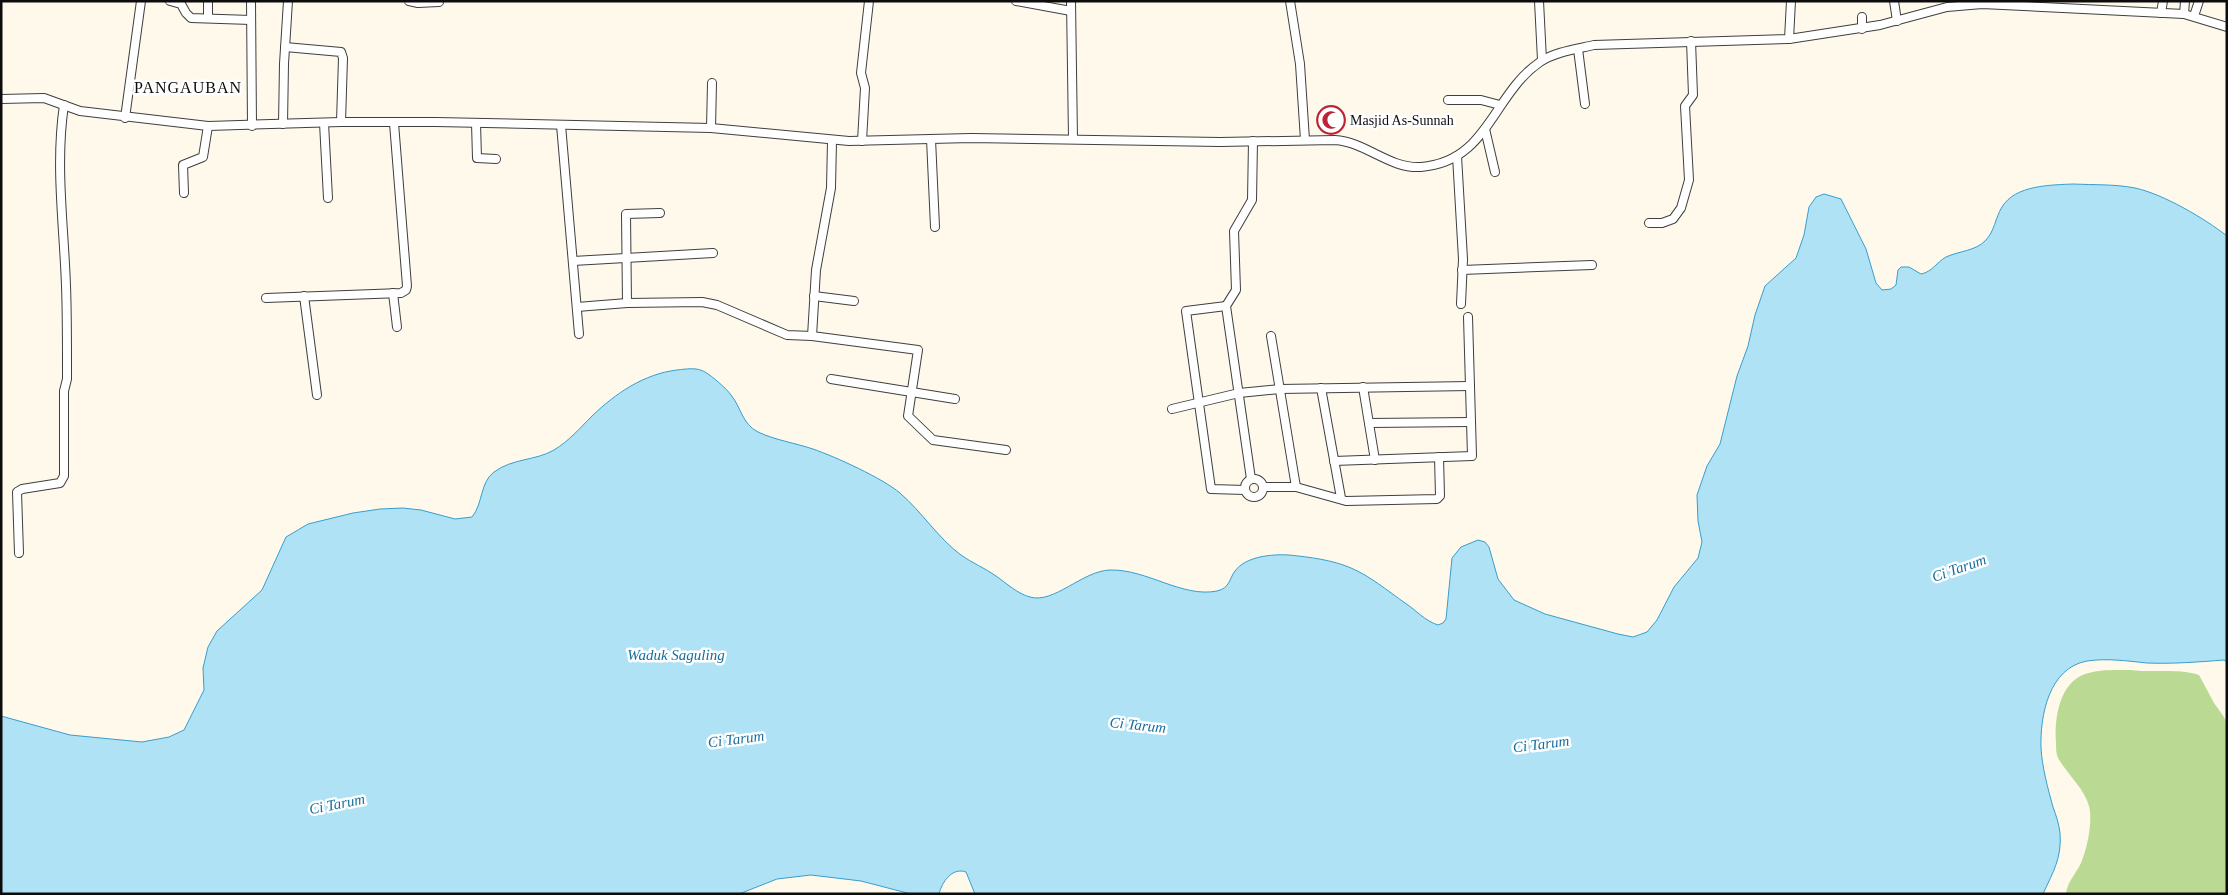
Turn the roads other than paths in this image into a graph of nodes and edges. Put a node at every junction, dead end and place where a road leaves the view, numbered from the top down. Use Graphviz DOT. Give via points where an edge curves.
graph roads {
  1 [pos="141,1"];
  2 [pos="170,1"];
  3 [pos="208,1"];
  4 [pos="251,1"];
  5 [pos="288,1"];
  6 [pos="409,1"];
  7 [pos="868,1"];
  8 [pos="1016,1"];
  9 [pos="1072,1"];
  10 [pos="1290,1"];
  11 [pos="1539,1"];
  12 [pos="1791,1"];
  13 [pos="1894,1"];
  14 [pos="2163,1"];
  15 [pos="2185,1"];
  16 [pos="2198,1"];
  17 [pos="439,2"];
  18 [pos="2068,4"];
  19 [pos="1071,11"];
  20 [pos="2161,13"];
  21 [pos="2184,14"];
  22 [pos="1862,16"];
  23 [pos="2194,16"];
  24 [pos="208,18"];
  25 [pos="251,20"];
  26 [pos="1897,21"];
  27 [pos="2227,27"];
  28 [pos="1862,28"];
  29 [pos="1789,39"];
  30 [pos="1691,42"];
  31 [pos="285,47"];
  32 [pos="1578,49"];
  33 [pos="1542,60"];
  34 [pos="712,83"];
  35 [pos="1,99"];
  36 [pos="1448,100"];
  37 [pos="1585,104"];
  38 [pos="64,105"];
  39 [pos="1500,105"];
  40 [pos="126,118"];
  41 [pos="341,122"];
  42 [pos="394,122"];
  43 [pos="324,123"];
  44 [pos="476,123"];
  45 [pos="284,124"];
  46 [pos="562,125"];
  47 [pos="208,126"];
  48 [pos="252,126"];
  49 [pos="711,128"];
  50 [pos="1485,129"];
  51 [pos="931,139"];
  52 [pos="1073,139"];
  53 [pos="832,140"];
  54 [pos="1305,140"];
  55 [pos="862,141"];
  56 [pos="1253,141"];
  57 [pos="1457,156"];
  58 [pos="496,159"];
  59 [pos="1495,172"];
  60 [pos="184,193"];
  61 [pos="328,198"];
  62 [pos="660,213"];
  63 [pos="1649,223"];
  64 [pos="935,227"];
  65 [pos="713,253"];
  66 [pos="626,258"];
  67 [pos="573,261"];
  68 [pos="1592,265"];
  69 [pos="1462,270"];
  70 [pos="393,293"];
  71 [pos="304,296"];
  72 [pos="814,296"];
  73 [pos="266,298"];
  74 [pos="854,301"];
  75 [pos="627,303"];
  76 [pos="1461,304"];
  77 [pos="1226,306"];
  78 [pos="577,307"];
  79 [pos="1468,317"];
  80 [pos="396,327"];
  81 [pos="579,334"];
  82 [pos="812,336"];
  83 [pos="1272,336"];
  84 [pos="831,379"];
  85 [pos="1470,386"];
  86 [pos="1280,388"];
  87 [pos="1321,388"];
  88 [pos="1363,388"];
  89 [pos="911,392"];
  90 [pos="1239,393"];
  91 [pos="317,396"];
  92 [pos="955,398"];
  93 [pos="1199,402"];
  94 [pos="1172,409"];
  95 [pos="1471,422"];
  96 [pos="1369,423"];
  97 [pos="1006,450"];
  98 [pos="1439,457"];
  99 [pos="1375,460"];
  100 [pos="1334,462"];
  101 [pos="1251,480"];
  102 [pos="1264,487"];
  103 [pos="1296,487"];
  104 [pos="1245,490"];
  105 [pos="1341,498"];
  106 [pos="19,552"];
  1 -- 40 [label="street"];
  2 -- 24 [label="street" via="183,5 191,18"];
  3 -- 24 [label="street"];
  4 -- 25 [label="street"];
  5 -- 31 [label="street"];
  6 -- 17 [label="street"];
  7 -- 55 [label="street" via="861,73 865,88"];
  8 -- 19 [label="street"];
  9 -- 19 [label="street"];
  10 -- 54 [label="street" via="1300,64"];
  11 -- 33 [label="street"];
  12 -- 29 [label="street"];
  13 -- 26 [label="street"];
  14 -- 20 [label="street"];
  15 -- 21 [label="street"];
  16 -- 23 [label="street"];
  18 -- 20 [label="street"];
  18 -- 26 [label="street" via="1957,5"];
  19 -- 52 [label="street"];
  20 -- 21 [label="street"];
  21 -- 23 [label="street"];
  22 -- 28 [label="street"];
  23 -- 27 [label="street"];
  24 -- 25 [label="street"];
  25 -- 48 [label="street"];
  26 -- 28 [label="street"];
  28 -- 29 [label="street"];
  29 -- 30 [label="street"];
  30 -- 32 [label="street" via="1602,45"];
  30 -- 63 [label="street" via="1693,95 1685,106 1688,180 1681,208 1673,219"];
  31 -- 41 [label="street" via="341,52"];
  31 -- 45 [label="street"];
  32 -- 33 [label="street"];
  32 -- 37 [label="street"];
  33 -- 39 [label="street" via="1523,76"];
  34 -- 49 [label="street"];
  35 -- 38 [label="street" via="44,98"];
  36 -- 39 [label="street" via="1481,100"];
  38 -- 40 [label="street" via="80,111"];
  38 -- 106 [label="street" via="61,126 67,366 64,476 60,483 17,492"];
  39 -- 50 [label="street"];
  40 -- 47 [label="street"];
  41 -- 42 [label="street"];
  41 -- 43 [label="street"];
  42 -- 44 [label="street"];
  42 -- 70 [label="street" via="407,286 405,291"];
  43 -- 45 [label="street"];
  43 -- 61 [label="street"];
  44 -- 46 [label="street"];
  44 -- 58 [label="street" via="477,158"];
  45 -- 48 [label="street"];
  46 -- 49 [label="street"];
  46 -- 67 [label="street"];
  47 -- 48 [label="street"];
  47 -- 60 [label="street" via="203,157 183,165"];
  49 -- 53 [label="street"];
  50 -- 57 [label="street" via="1475,143"];
  50 -- 59 [label="street"];
  51 -- 52 [label="street"];
  51 -- 55 [label="street"];
  51 -- 64 [label="street"];
  52 -- 56 [label="street"];
  53 -- 55 [label="street"];
  53 -- 72 [label="street" via="831,188"];
  54 -- 56 [label="street"];
  54 -- 57 [label="street" via="1346,141 1405,167 1425,166"];
  56 -- 77 [label="street" via="1252,200 1234,231 1236,290"];
  57 -- 69 [label="street"];
  62 -- 66 [label="street" via="626,214"];
  65 -- 66 [label="street"];
  66 -- 67 [label="street"];
  66 -- 75 [label="street"];
  67 -- 78 [label="street"];
  68 -- 69 [label="street"];
  69 -- 76 [label="street"];
  70 -- 71 [label="street"];
  70 -- 80 [label="street"];
  71 -- 73 [label="street"];
  71 -- 91 [label="street"];
  72 -- 74 [label="street"];
  72 -- 82 [label="street"];
  75 -- 78 [label="street"];
  75 -- 82 [label="street" via="676,301 712,304 784,334"];
  77 -- 90 [label="street"];
  77 -- 93 [label="street" via="1186,311"];
  78 -- 81 [label="street"];
  79 -- 85 [label="street"];
  82 -- 89 [label="street" via="918,350"];
  83 -- 86 [label="street"];
  84 -- 89 [label="street"];
  85 -- 88 [label="street"];
  85 -- 95 [label="street"];
  86 -- 87 [label="street"];
  86 -- 90 [label="street"];
  86 -- 103 [label="street"];
  87 -- 88 [label="street"];
  87 -- 100 [label="street"];
  88 -- 96 [label="street"];
  89 -- 92 [label="street"];
  89 -- 97 [label="street" via="908,416 933,440"];
  90 -- 93 [label="street"];
  90 -- 101 [label="street"];
  93 -- 94 [label="street"];
  93 -- 104 [label="street" via="1211,490"];
  95 -- 96 [label="street"];
  95 -- 98 [label="street" via="1472,456"];
  96 -- 99 [label="street"];
  98 -- 99 [label="street"];
  98 -- 105 [label="street" via="1440,496 1437,499 1346,502"];
  99 -- 100 [label="street"];
  100 -- 105 [label="street"];
  101 -- 102 [label="street" via="1258,480"];
  101 -- 104 [label="street" via="1246,483"];
  102 -- 103 [label="street"];
  102 -- 104 [label="street" via="1262,493 1254,498"];
  103 -- 105 [label="street"];
}
